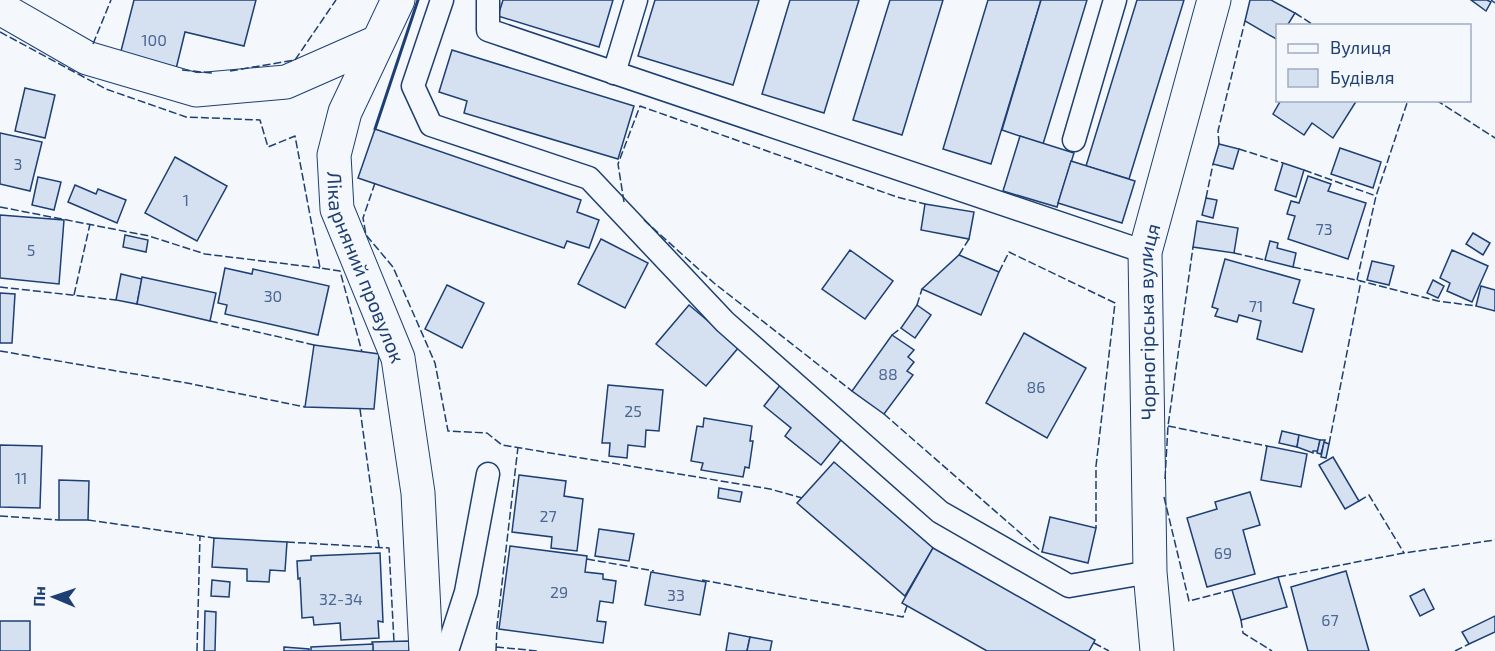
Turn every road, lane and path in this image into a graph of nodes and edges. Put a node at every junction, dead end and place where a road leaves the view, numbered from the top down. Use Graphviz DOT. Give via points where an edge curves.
graph roads {
  1 [pos="398,0"];
  2 [pos="442,0"];
  3 [pos="488,0"];
  4 [pos="636,0"];
  5 [pos="1115,0"];
  6 [pos="1214,0"];
  7 [pos="0,8"];
  8 [pos="377,42"];
  9 [pos="614,73"];
  10 [pos="1074,140"];
  11 [pos="1145,252"];
  12 [pos="488,474"];
  13 [pos="1150,572"];
  14 [pos="1165,646"];
  15 [pos="426,651"];
  16 [pos="447,651"];
  1 -- 8 [label="street, Лікарняний провулок"];
  2 -- 13 [label="lane" via="413,86 431,125 590,178 725,322 940,512 1069,586"];
  3 -- 9 [label="lane" via="488,30"];
  4 -- 9 [label="lane"];
  5 -- 10 [label="lane"];
  6 -- 11 [label="street, Чорногірська вулиця"];
  7 -- 8 [label="street" via="87,58 196,90 286,82"];
  8 -- 15 [label="street, Лікарняний провулок" via="345,112 334,155 337,209 398,358 418,493"];
  9 -- 11 [label="lane"];
  11 -- 13 [label="street, Чорногірська вулиця"];
  12 -- 16 [label="lane" via="466,592"];
  13 -- 14 [label="street, Чорногірська вулиця"];
}
